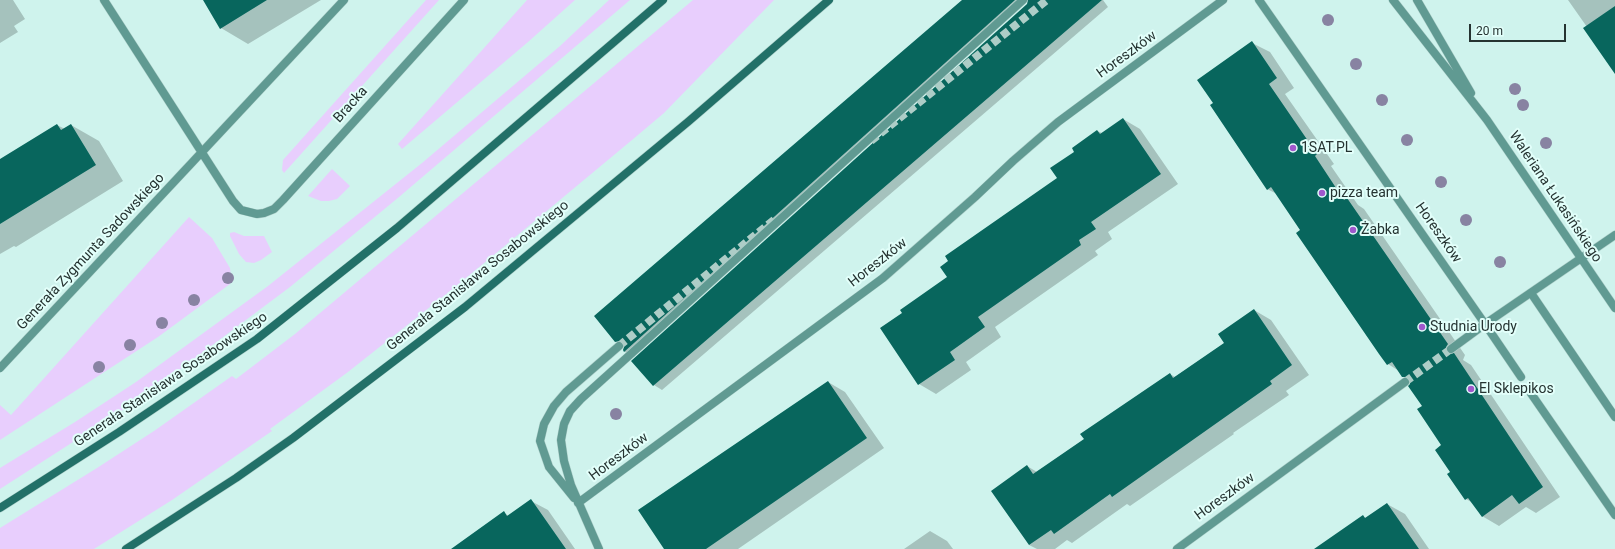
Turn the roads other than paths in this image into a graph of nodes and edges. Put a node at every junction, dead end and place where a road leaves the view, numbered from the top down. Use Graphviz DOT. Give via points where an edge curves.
graph roads {
  1 [pos="104,0"];
  2 [pos="344,0"];
  3 [pos="464,0"];
  4 [pos="663,0"];
  5 [pos="830,0"];
  6 [pos="1023,0"];
  7 [pos="1223,0"];
  8 [pos="1259,0"];
  9 [pos="1393,0"];
  10 [pos="1417,0"];
  11 [pos="1487,120"];
  12 [pos="201,153"];
  13 [pos="1615,235"];
  14 [pos="1581,258"];
  15 [pos="1531,293"];
  16 [pos="1615,308"];
  17 [pos="1485,324"];
  18 [pos="619,346"];
  19 [pos="1451,349"];
  20 [pos="0,368"];
  21 [pos="1522,377"];
  22 [pos="1406,382"];
  23 [pos="1530,392"];
  24 [pos="1615,417"];
  25 [pos="578,503"];
  26 [pos="0,508"];
  27 [pos="1615,515"];
  28 [pos="126,549"];
  29 [pos="599,549"];
  30 [pos="1177,549"];
  1 -- 12 [label="street"];
  2 -- 12 [label="street, Generała Zygmunta Sadowskiego"];
  3 -- 12 [label="street, Bracka" via="274,209 264,214 241,210"];
  4 -- 26 [label="main road, Generała Stanisława Sosabowskiego" via="397,228 257,339 114,436"];
  5 -- 28 [label="main road, Generała Stanisława Sosabowskiego" via="465,307 243,473"];
  6 -- 25 [label="street" via="570,411 561,440 564,462"];
  7 -- 25 [label="street, Horeszków" via="1058,122 883,278"];
  8 -- 17 [label="street, Horeszków"];
  9 -- 11 [label="street, Waleriana Łukasińskiego"];
  10 -- 11 [label="street, Waleriana Łukasińskiego"];
  11 -- 14 [label="street, Waleriana Łukasińskiego"];
  12 -- 20 [label="street, Generała Zygmunta Sadowskiego"];
  13 -- 14 [label="street"];
  14 -- 15 [label="street"];
  14 -- 16 [label="street, Waleriana Łukasińskiego"];
  15 -- 17 [label="street"];
  15 -- 24 [label="street"];
  17 -- 19 [label="street"];
  17 -- 21 [label="street, Horeszków"];
  18 -- 25 [label="street" via="566,392 544,424 540,441 548,468"];
  22 -- 30 [label="street, Horeszków"];
  23 -- 27 [label="street"];
  25 -- 29 [label="street"];
}
